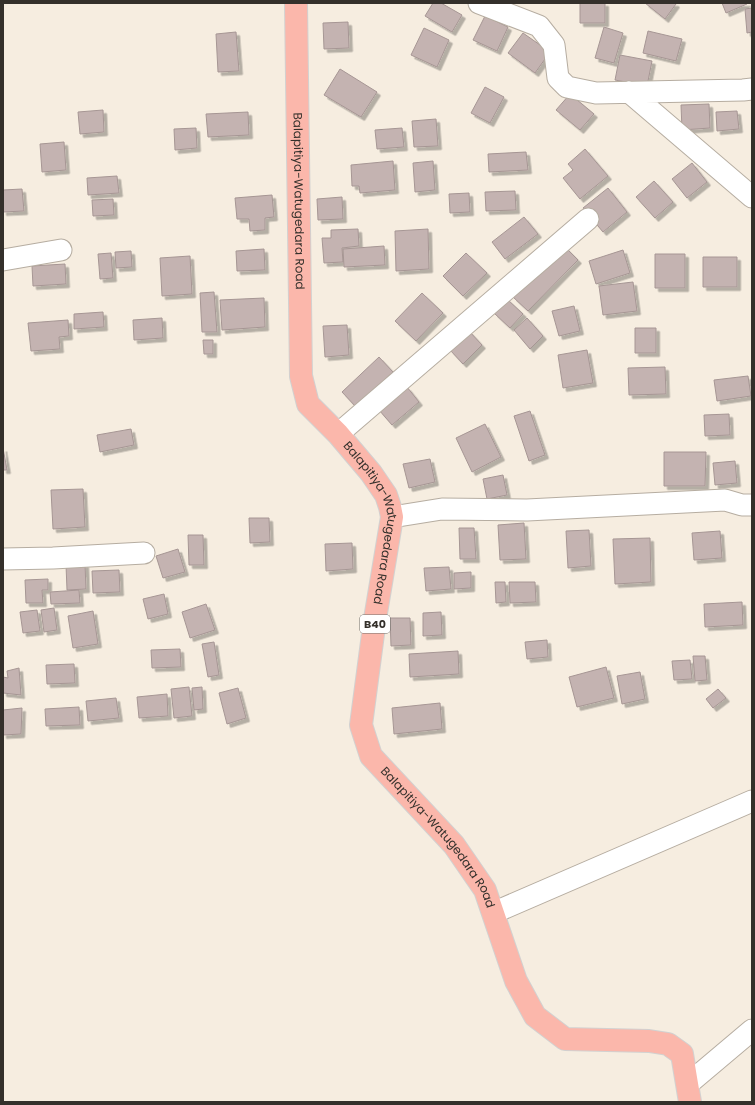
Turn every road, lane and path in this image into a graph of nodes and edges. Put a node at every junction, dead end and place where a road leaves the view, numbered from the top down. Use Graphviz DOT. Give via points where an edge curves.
graph roads {
  1 [pos="296,3"];
  2 [pos="479,3"];
  3 [pos="752,89"];
  4 [pos="629,92"];
  5 [pos="752,197"];
  6 [pos="588,219"];
  7 [pos="61,250"];
  8 [pos="3,260"];
  9 [pos="338,434"];
  10 [pos="752,505"];
  11 [pos="392,517"];
  12 [pos="144,553"];
  13 [pos="3,559"];
  14 [pos="752,801"];
  15 [pos="493,913"];
  16 [pos="752,1030"];
  17 [pos="689,1093"];
  1 -- 9 [label="main road, Balapitiya-Watugedara Road / B40" via="301,376 308,404"];
  2 -- 4 [label="street" via="539,26 554,45 558,78 567,87 596,92"];
  3 -- 4 [label="street"];
  4 -- 5 [label="street"];
  6 -- 9 [label="street"];
  7 -- 8 [label="street"];
  9 -- 11 [label="main road, Balapitiya-Watugedara Road / B40" via="386,495"];
  10 -- 11 [label="street" via="725,500 527,510 442,509"];
  11 -- 15 [label="main road, Balapitiya-Watugedara Road / B40" via="361,725 371,756 454,845 485,890"];
  12 -- 13 [label="street"];
  14 -- 15 [label="street"];
  15 -- 17 [label="main road, Balapitiya-Watugedara Road / B40" via="516,981 535,1016 565,1039 649,1041 668,1044 682,1054"];
  16 -- 17 [label="street"];
}
